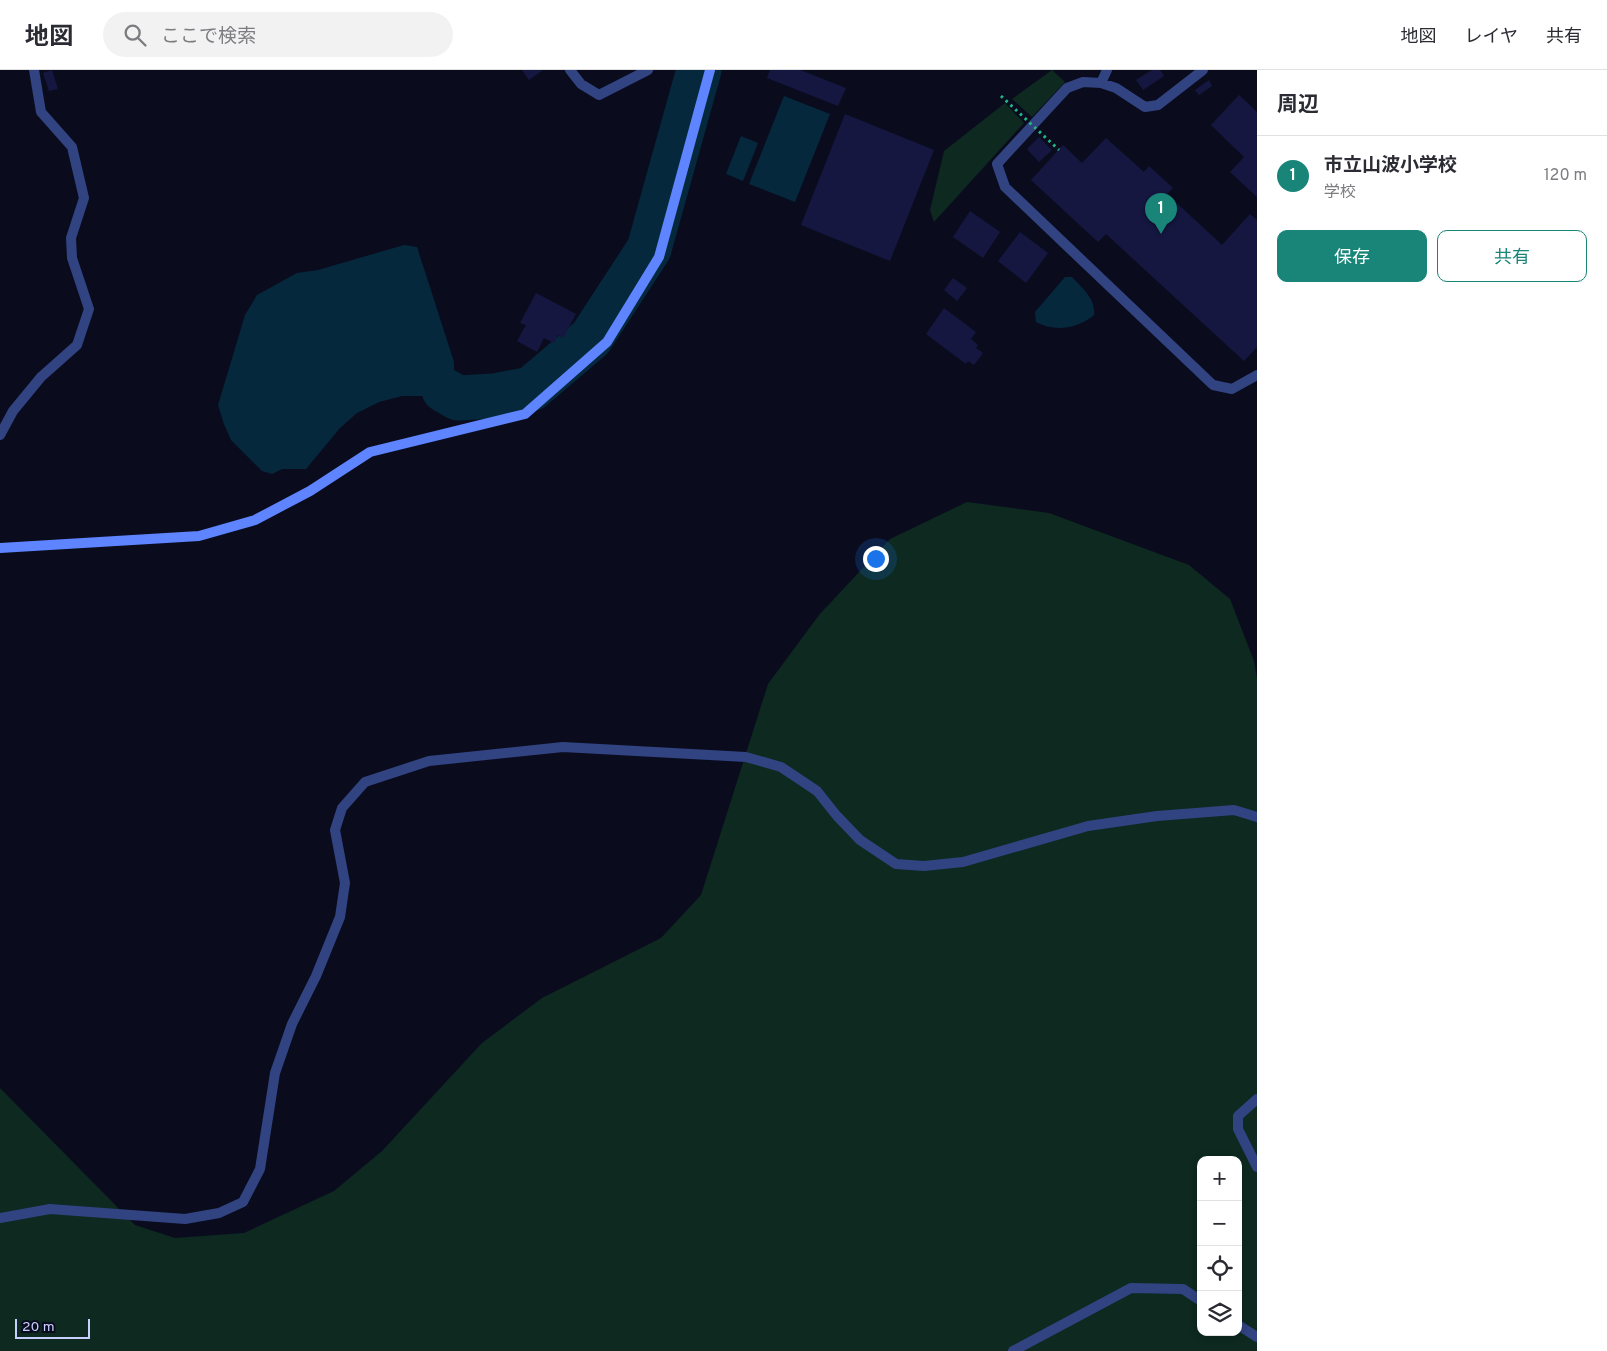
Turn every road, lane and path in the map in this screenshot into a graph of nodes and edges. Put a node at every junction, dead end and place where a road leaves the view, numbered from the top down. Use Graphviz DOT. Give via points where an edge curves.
graph roads {
  1 [pos="34,70"];
  2 [pos="570,70"];
  3 [pos="648,70"];
  4 [pos="710,70"];
  5 [pos="1107,70"];
  6 [pos="1203,70"];
  7 [pos="1101,83"];
  8 [pos="1001,96"];
  9 [pos="1058,150"];
  10 [pos="1257,375"];
  11 [pos="0,435"];
  12 [pos="0,548"];
  13 [pos="1257,817"];
  14 [pos="1257,1099"];
  15 [pos="1257,1167"];
  16 [pos="0,1218"];
  17 [pos="1197,1298"];
  18 [pos="1242,1328"];
  19 [pos="1257,1337"];
  20 [pos="1013,1351"];
  1 -- 11 [label="street" via="41,112 72,147 84,198 71,238 72,258 89,309 77,345 35,384 13,411"];
  2 -- 3 [label="street" via="581,84 599,95"];
  4 -- 12 [label="street" via="659,257 606,342 525,414 370,452 310,491 255,520 199,536"];
  5 -- 7 [label="street"];
  6 -- 7 [label="street" via="1158,105 1145,107 1116,88"];
  7 -- 10 [label="street" via="1083,82 1067,88 997,164 1005,187 1213,385 1232,389"];
  8 -- 9 [label="path, bridge"];
  13 -- 16 [label="street" via="1234,810 1157,816 1088,826 963,862 896,864 860,840 817,791 781,767 746,757 563,747 429,761 365,782 342,808 336,830 345,884 340,917 292,1024 278,1064 260,1170 243,1202 219,1214 185,1219 50,1209"];
  14 -- 15 [label="street" via="1238,1116 1238,1129"];
  17 -- 20 [label="street" via="1183,1289 1131,1288"];
  18 -- 19 [label="street"];
}
